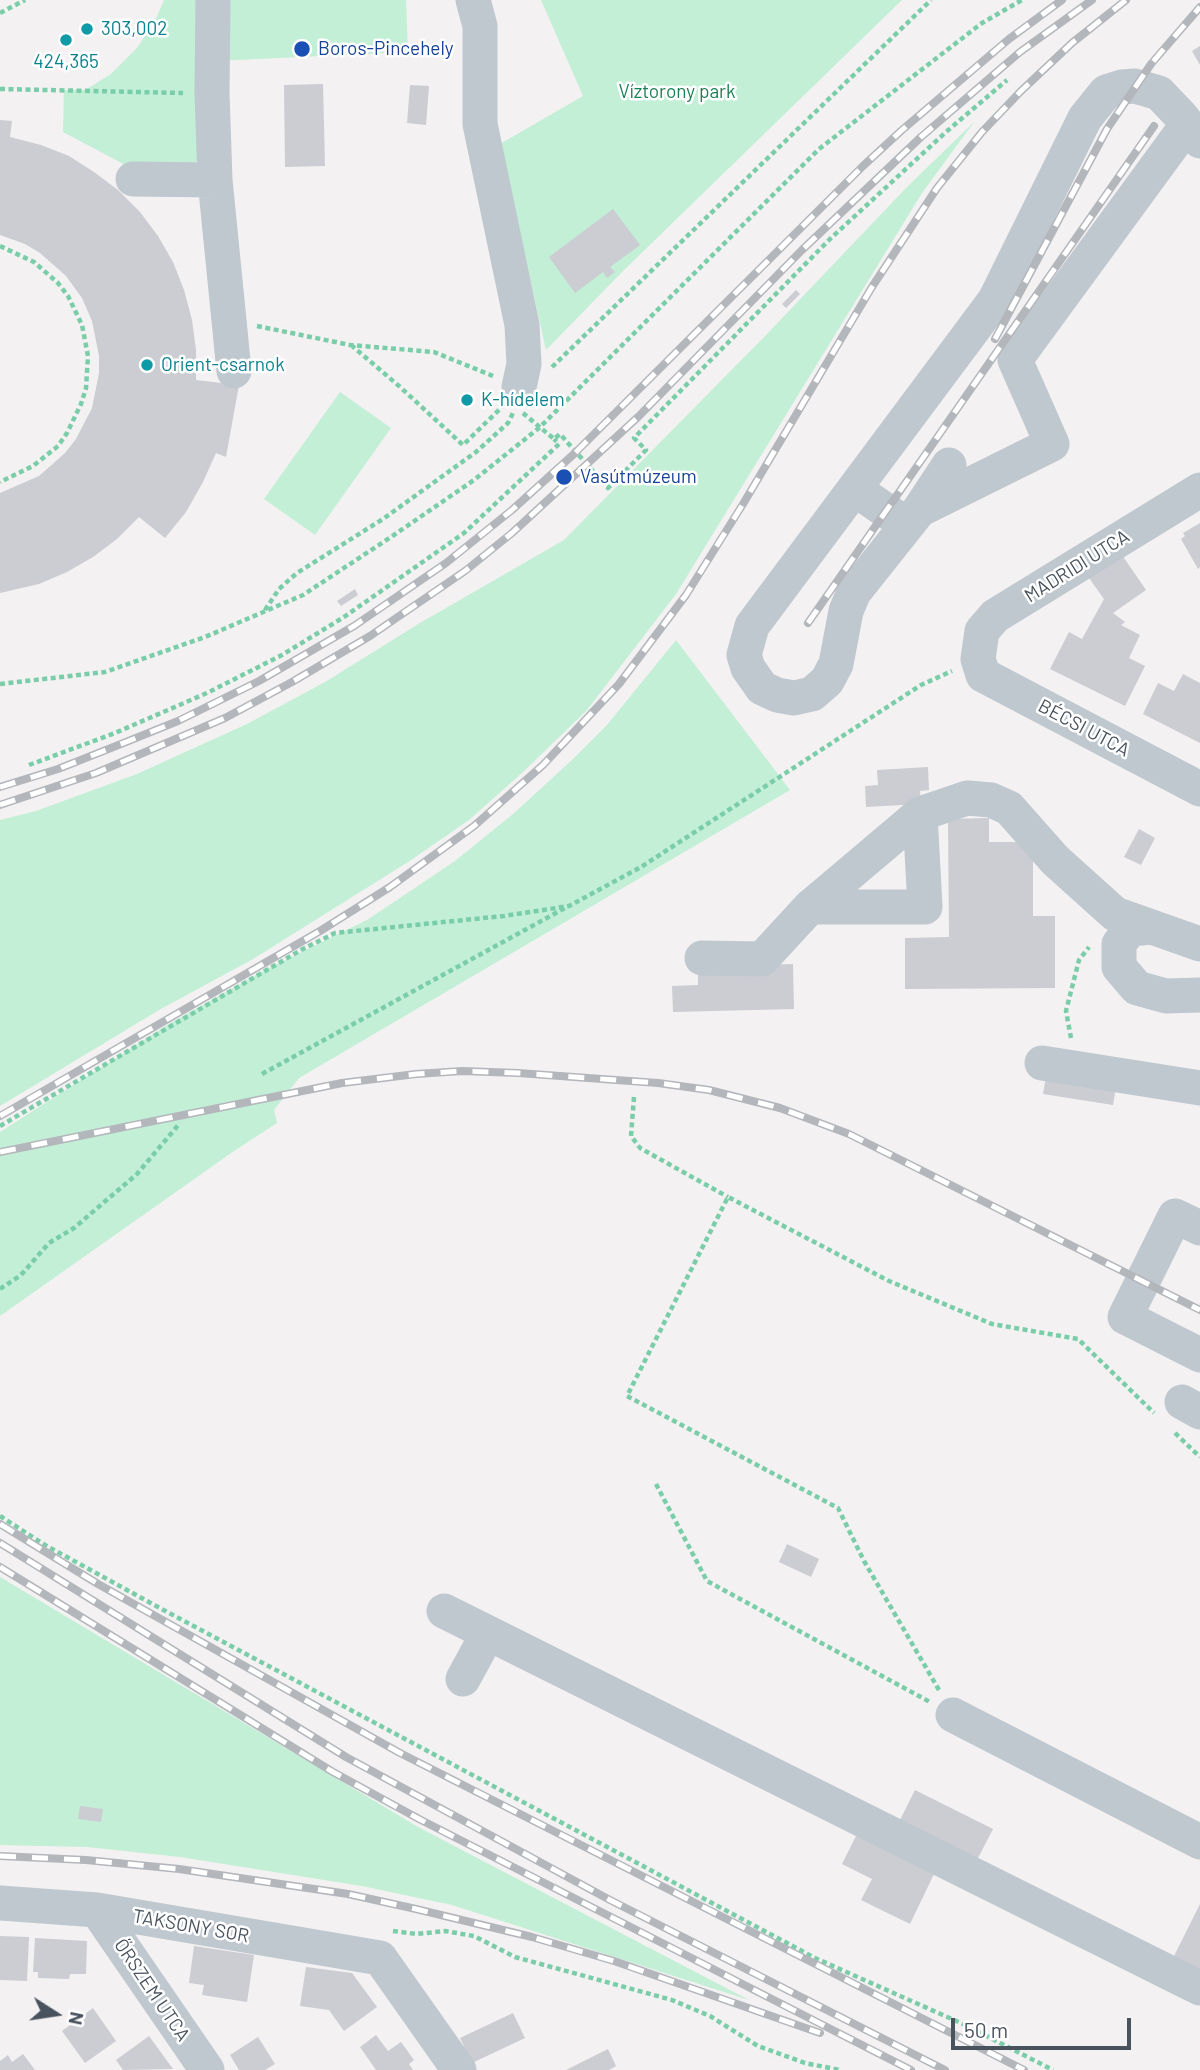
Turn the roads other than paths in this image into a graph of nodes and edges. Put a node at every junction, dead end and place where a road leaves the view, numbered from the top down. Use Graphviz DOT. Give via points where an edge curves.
graph roads {
  1 [pos="213,0"];
  2 [pos="473,0"];
  3 [pos="1194,133"];
  4 [pos="133,179"];
  5 [pos="215,180"];
  6 [pos="234,371"];
  7 [pos="526,388"];
  8 [pos="949,466"];
  9 [pos="1200,489"];
  10 [pos="856,490"];
  11 [pos="914,517"];
  12 [pos="978,659"];
  13 [pos="1200,789"];
  14 [pos="920,814"];
  15 [pos="810,907"];
  16 [pos="1152,927"];
  17 [pos="1200,944"];
  18 [pos="702,958"];
  19 [pos="1200,995"];
  20 [pos="1042,1063"];
  21 [pos="1200,1088"];
  22 [pos="1200,1228"];
  23 [pos="1200,1355"];
  24 [pos="444,1611"];
  25 [pos="488,1633"];
  26 [pos="463,1679"];
  27 [pos="953,1715"];
  28 [pos="1200,1842"];
  29 [pos="0,1903"];
  30 [pos="97,1910"];
  31 [pos="1200,1988"];
  32 [pos="206,2070"];
  33 [pos="459,2070"];
  1 -- 5 [label="street"];
  2 -- 7 [label="street" via="480,26 480,124 522,325"];
  3 -- 10 [label="street" via="1159,93 1135,86 1106,92 1085,117 995,300"];
  3 -- 11 [label="street" via="1015,360 1052,444"];
  4 -- 5 [label="street"];
  5 -- 6 [label="street"];
  8 -- 11 [label="street"];
  9 -- 12 [label="street, MADRIDI UTCA" via="995,616 982,631"];
  10 -- 11 [label="street"];
  10 -- 11 [label="street" via="759,615 748,636 744,655 748,668 769,692 803,697 827,681 854,592"];
  12 -- 13 [label="street, BÉCSI UTCA" via="984,676"];
  14 -- 15 [label="street"];
  14 -- 15 [label="street" via="925,907"];
  14 -- 16 [label="street" via="967,798 991,800 1009,808 1055,860 1115,914"];
  15 -- 18 [label="street" via="762,959"];
  16 -- 17 [label="street"];
  16 -- 19 [label="street" via="1130,929 1119,944 1119,967 1137,988 1166,996"];
  20 -- 21 [label="street"];
  22 -- 23 [label="street" via="1175,1216 1125,1317"];
  24 -- 25 [label="street"];
  25 -- 26 [label="street"];
  25 -- 31 [label="street"];
  27 -- 28 [label="street"];
  29 -- 30 [label="street, TAKSONY SOR"];
  30 -- 32 [label="street, ŐRSZEM UTCA"];
  30 -- 33 [label="street, TAKSONY SOR" via="368,1956"];
}
